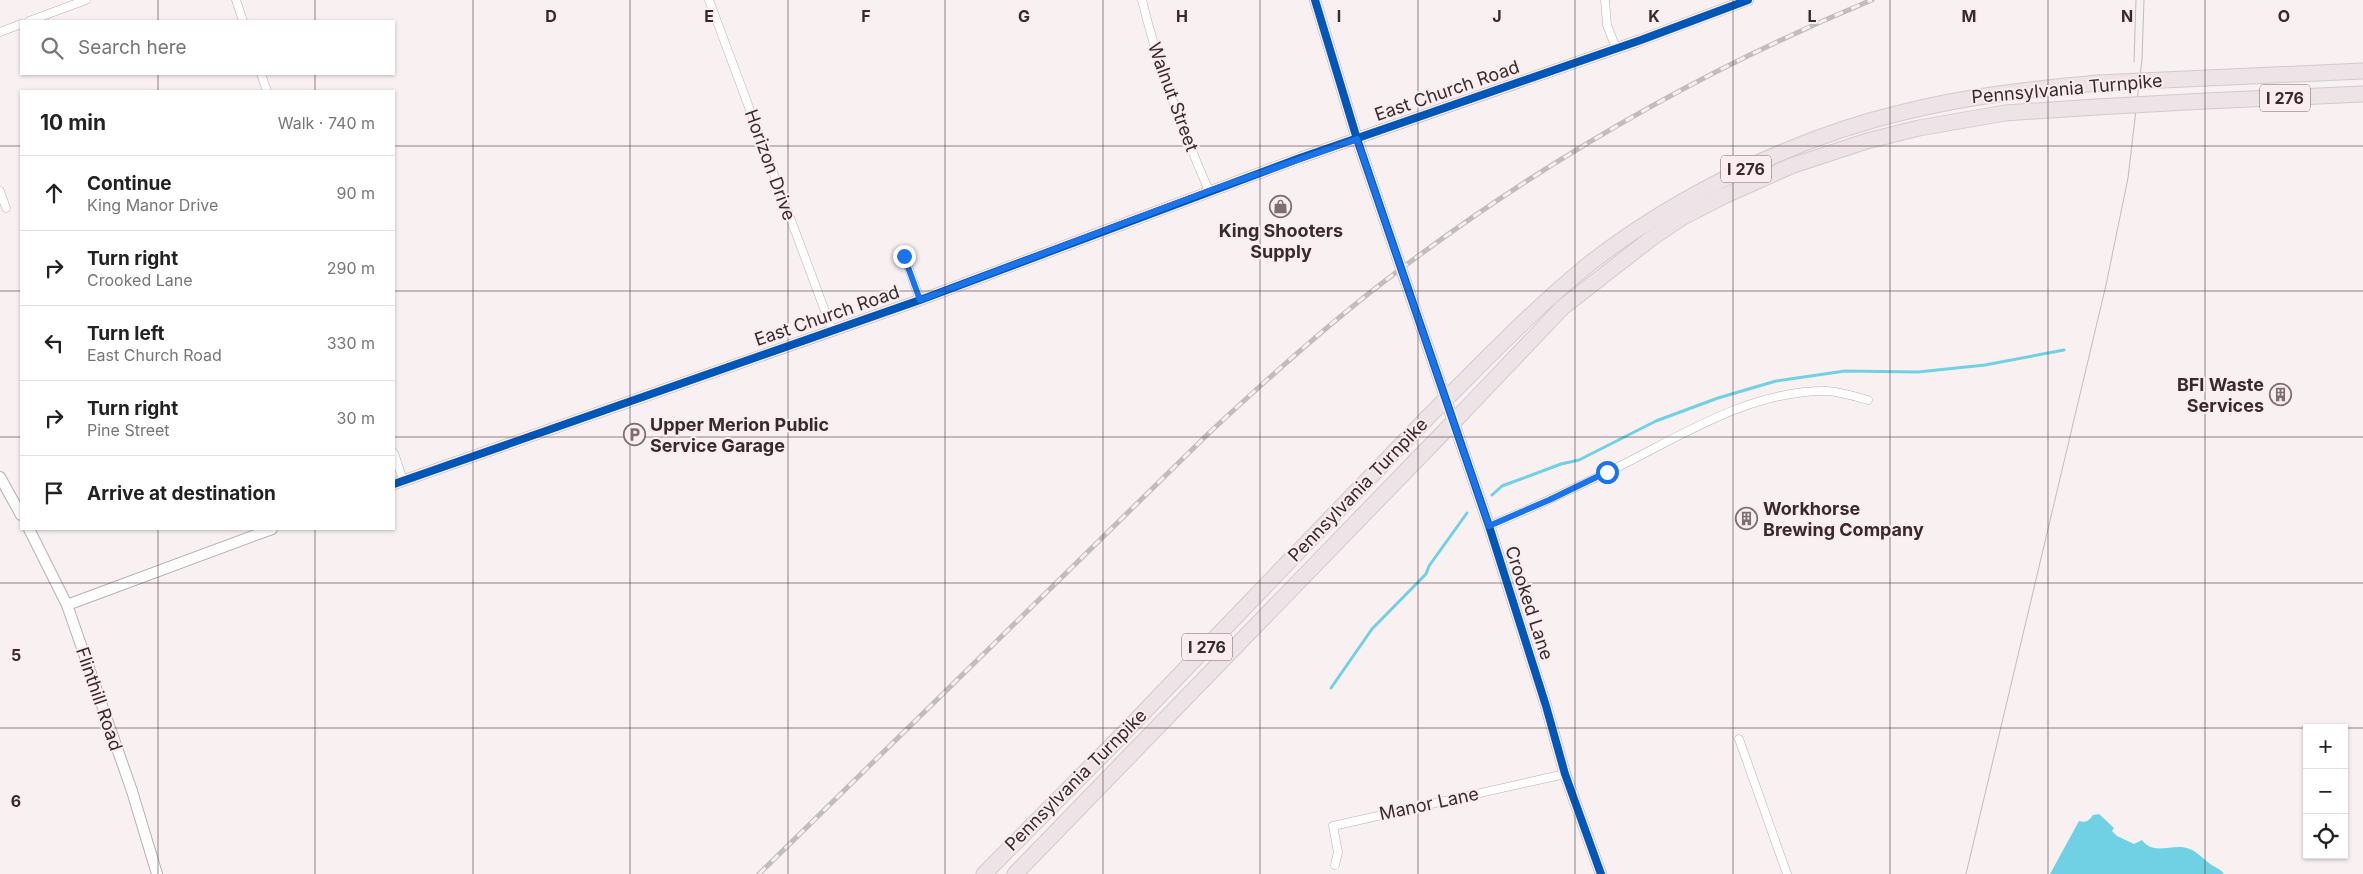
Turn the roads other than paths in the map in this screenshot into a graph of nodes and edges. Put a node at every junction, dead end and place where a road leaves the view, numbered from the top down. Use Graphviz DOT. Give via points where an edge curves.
graph roads {
  1 [pos="86,0"];
  2 [pos="236,0"];
  3 [pos="709,0"];
  4 [pos="1142,0"];
  5 [pos="1315,0"];
  6 [pos="1605,0"];
  7 [pos="1748,0"];
  8 [pos="32,20"];
  9 [pos="243,20"];
  10 [pos="20,24"];
  11 [pos="0,32"];
  12 [pos="1616,48"];
  13 [pos="2363,71"];
  14 [pos="261,75"];
  15 [pos="267,90"];
  16 [pos="2363,94"];
  17 [pos="1357,139"];
  18 [pos="0,191"];
  19 [pos="1209,191"];
  20 [pos="6,208"];
  21 [pos="904,256"];
  22 [pos="920,300"];
  23 [pos="832,330"];
  24 [pos="1868,400"];
  25 [pos="395,460"];
  26 [pos="0,477"];
  27 [pos="398,482"];
  28 [pos="20,513"];
  29 [pos="1489,526"];
  30 [pos="29,530"];
  31 [pos="269,530"];
  32 [pos="67,606"];
  33 [pos="1739,739"];
  34 [pos="1565,774"];
  35 [pos="1335,865"];
  36 [pos="157,874"];
  37 [pos="984,874"];
  38 [pos="1015,874"];
  39 [pos="1601,874"];
  40 [pos="1787,874"];
  1 -- 8 [label="street"];
  2 -- 9 [label="street"];
  3 -- 23 [label="street, Horizon Drive"];
  4 -- 19 [label="street, Walnut Street" via="1157,56"];
  5 -- 17 [label="street, Crooked Lane"];
  6 -- 12 [label="street" via="1607,26"];
  7 -- 12 [label="street, East Church Road"];
  10 -- 11 [label="street"];
  12 -- 17 [label="street, East Church Road"];
  13 -- 37 [label="highway, Pennsylvania Turnpike / I 276, bridge" via="2098,84 1992,94 1902,112 1817,139 1730,176 1660,216 1590,263 1533,312"];
  14 -- 15 [label="street"];
  16 -- 38 [label="highway, Pennsylvania Turnpike / I 276, bridge" via="2005,113 1919,128 1790,166 1683,217 1563,307"];
  17 -- 19 [label="street, East Church Road"];
  17 -- 29 [label="street, Crooked Lane"];
  18 -- 20 [label="street"];
  19 -- 22 [label="street, East Church Road"];
  21 -- 22 [label="street"];
  22 -- 23 [label="street, East Church Road"];
  23 -- 27 [label="street, East Church Road"];
  24 -- 29 [label="street" via="1826,391 1800,393 1744,407"];
  25 -- 27 [label="street"];
  26 -- 28 [label="street"];
  29 -- 34 [label="street, Crooked Lane"];
  30 -- 32 [label="street, Flinthill Road"];
  31 -- 32 [label="street"];
  32 -- 36 [label="street, Flinthill Road" via="132,791"];
  33 -- 40 [label="street"];
  34 -- 35 [label="street, Manor Lane" via="1333,826 1338,852"];
  34 -- 39 [label="street, Crooked Lane"];
}
